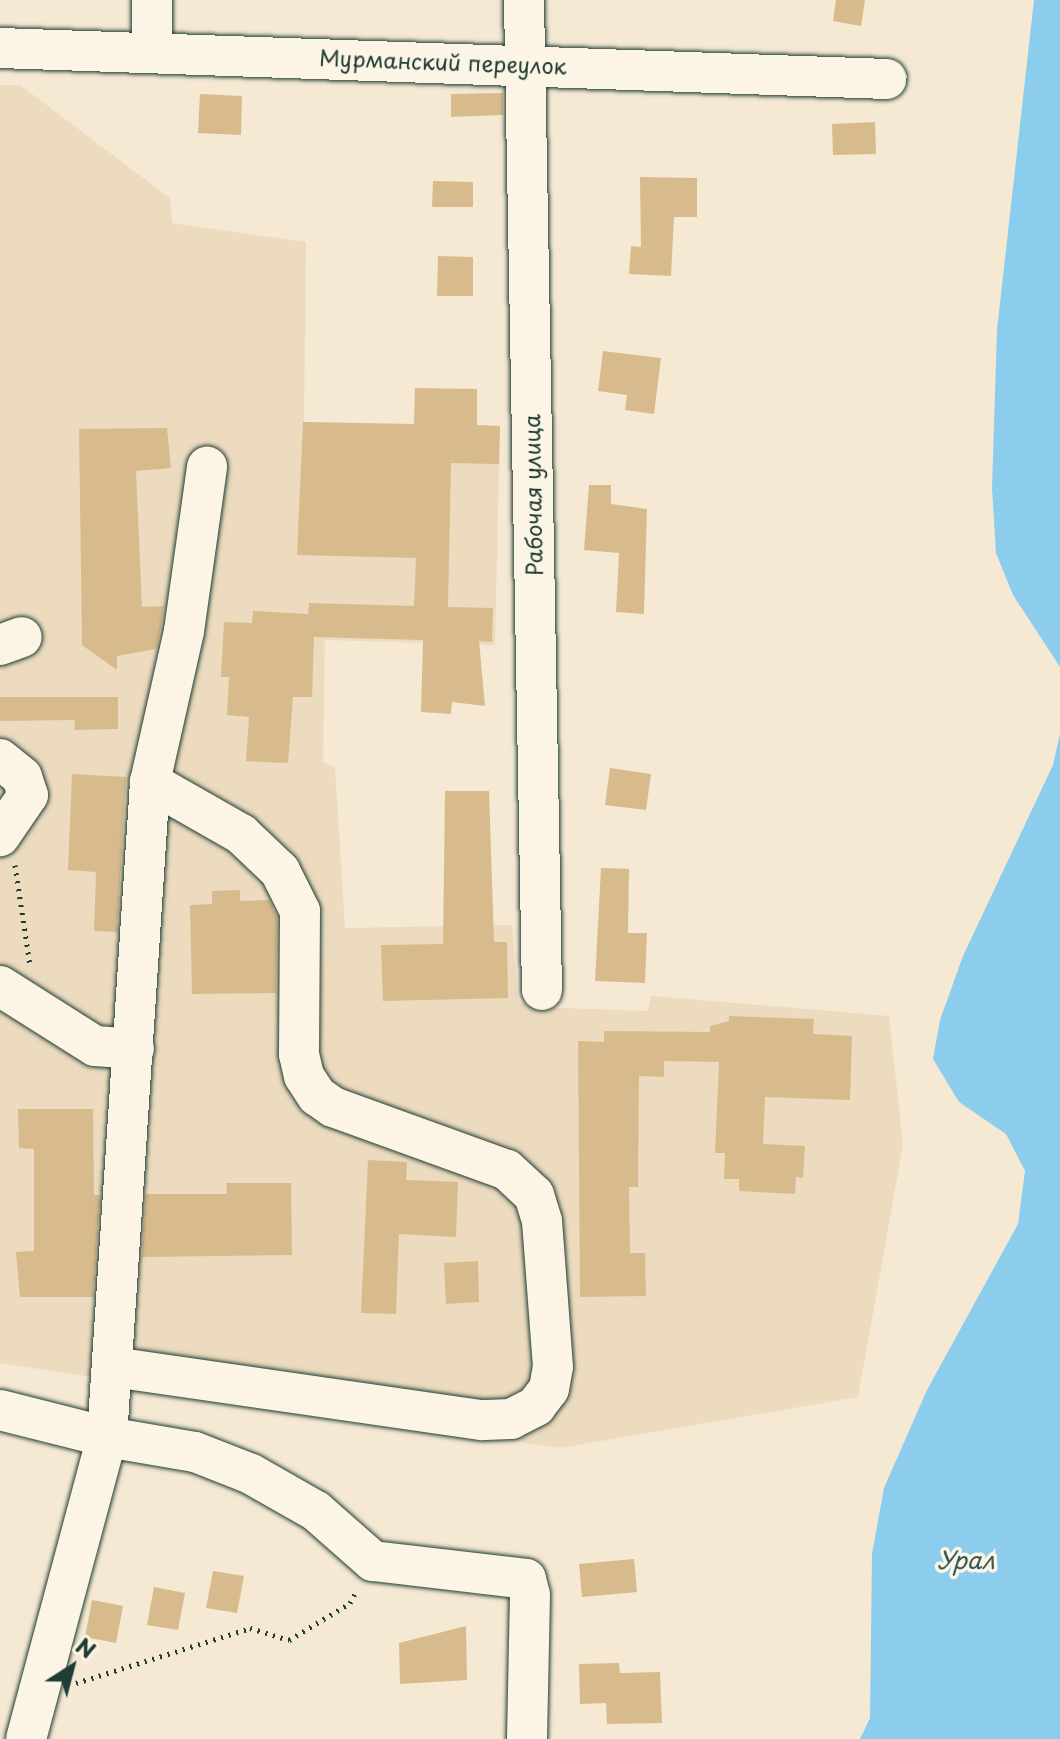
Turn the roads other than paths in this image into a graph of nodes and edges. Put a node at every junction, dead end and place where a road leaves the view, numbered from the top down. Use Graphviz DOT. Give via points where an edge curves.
graph roads {
  1 [pos="152,0"];
  2 [pos="524,0"];
  3 [pos="0,48"];
  4 [pos="152,49"];
  5 [pos="523,65"];
  6 [pos="886,79"];
  7 [pos="207,467"];
  8 [pos="0,759"];
  9 [pos="150,782"];
  10 [pos="4,830"];
  11 [pos="0,986"];
  12 [pos="542,990"];
  13 [pos="134,1049"];
  14 [pos="113,1373"];
  15 [pos="0,1410"];
  16 [pos="107,1437"];
  17 [pos="26,1739"];
  18 [pos="527,1739"];
  1 -- 4 [label="street"];
  2 -- 5 [label="street, Рабочая улица"];
  3 -- 4 [label="street, Мурманский переулок"];
  4 -- 5 [label="street, Мурманский переулок"];
  5 -- 6 [label="street, Мурманский переулок"];
  5 -- 12 [label="street, Рабочая улица"];
  7 -- 9 [label="street" via="184,631"];
  8 -- 10 [label="street" via="28,789"];
  9 -- 13 [label="street"];
  9 -- 14 [label="street" via="241,834 280,871 300,911 299,1054 304,1076 317,1096 333,1107 507,1170 534,1195 542,1221 553,1367 549,1389 536,1406 511,1419 482,1420"];
  11 -- 13 [label="street" via="95,1046"];
  13 -- 14 [label="street"];
  14 -- 16 [label="street"];
  15 -- 16 [label="street"];
  16 -- 17 [label="street"];
  16 -- 18 [label="street" via="195,1452 251,1474 316,1511 373,1561 526,1579"];
}
